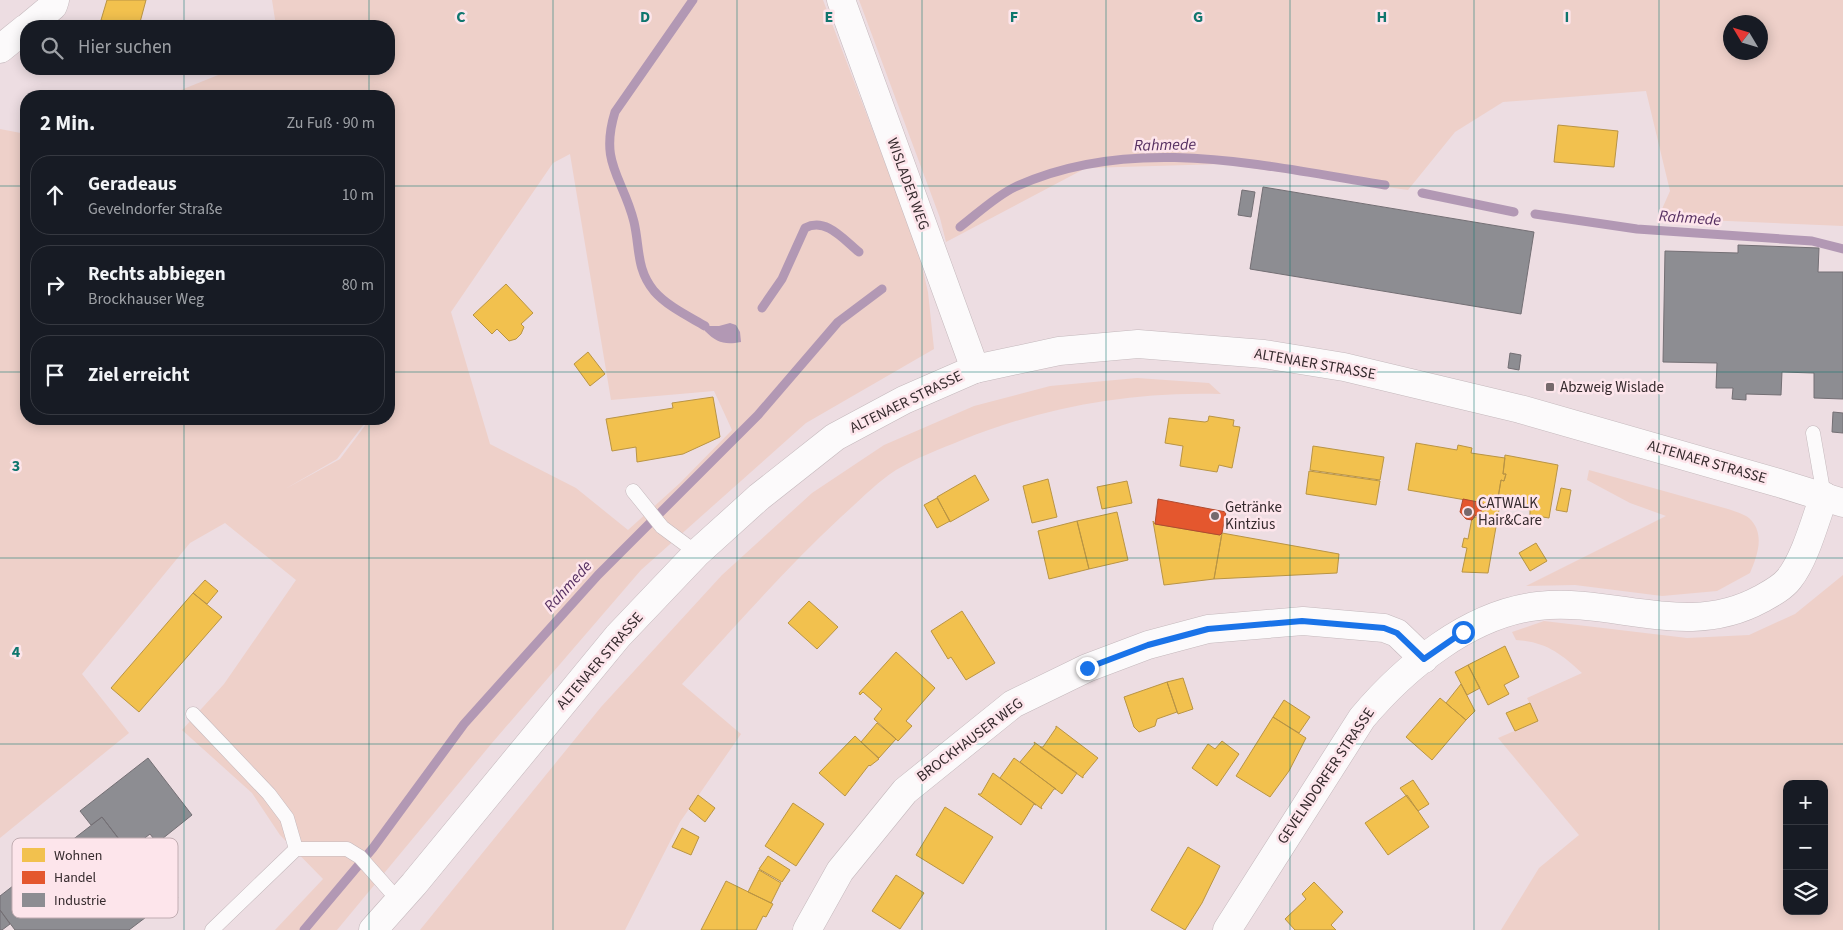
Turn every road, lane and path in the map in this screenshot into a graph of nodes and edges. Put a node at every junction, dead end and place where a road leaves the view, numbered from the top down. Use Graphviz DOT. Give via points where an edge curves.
graph roads {
  1 [pos="55,0"];
  2 [pos="841,0"];
  3 [pos="36,20"];
  4 [pos="20,33"];
  5 [pos="0,49"];
  6 [pos="975,369"];
  7 [pos="1813,433"];
  8 [pos="633,491"];
  9 [pos="1834,500"];
  10 [pos="697,553"];
  11 [pos="1424,659"];
  12 [pos="193,714"];
  13 [pos="296,848"];
  14 [pos="399,900"];
  15 [pos="212,930"];
  16 [pos="373,930"];
  17 [pos="807,930"];
  18 [pos="1228,930"];
  1 -- 3 [label="street" via="53,6"];
  2 -- 6 [label="street, WISLADER WEG"];
  4 -- 5 [label="street"];
  6 -- 9 [label="street, ALTENAER STRASSE" via="1059,351 1138,344 1264,354 1344,367 1520,409"];
  6 -- 10 [label="street, ALTENAER STRASSE" via="904,400 835,437 759,497"];
  7 -- 9 [label="lane"];
  8 -- 10 [label="lane" via="662,526"];
  9 -- 11 [label="street, GEVELNDORFER STRASSE" via="1788,580 1771,593 1729,614 1660,617 1572,605 1537,606 1501,615 1463,632"];
  10 -- 14 [label="street, ALTENAER STRASSE" via="618,636"];
  11 -- 17 [label="street, BROCKHAUSER WEG" via="1397,633 1384,628 1302,621 1208,629 1148,645 1087,668 1013,704 905,791 840,871"];
  11 -- 18 [label="street, GEVELNDORFER STRASSE" via="1384,692 1362,718"];
  12 -- 13 [label="lane" via="269,794 287,818"];
  13 -- 14 [label="lane" via="347,849 364,862"];
  13 -- 15 [label="lane"];
  14 -- 16 [label="street, ALTENAER STRASSE"];
}
